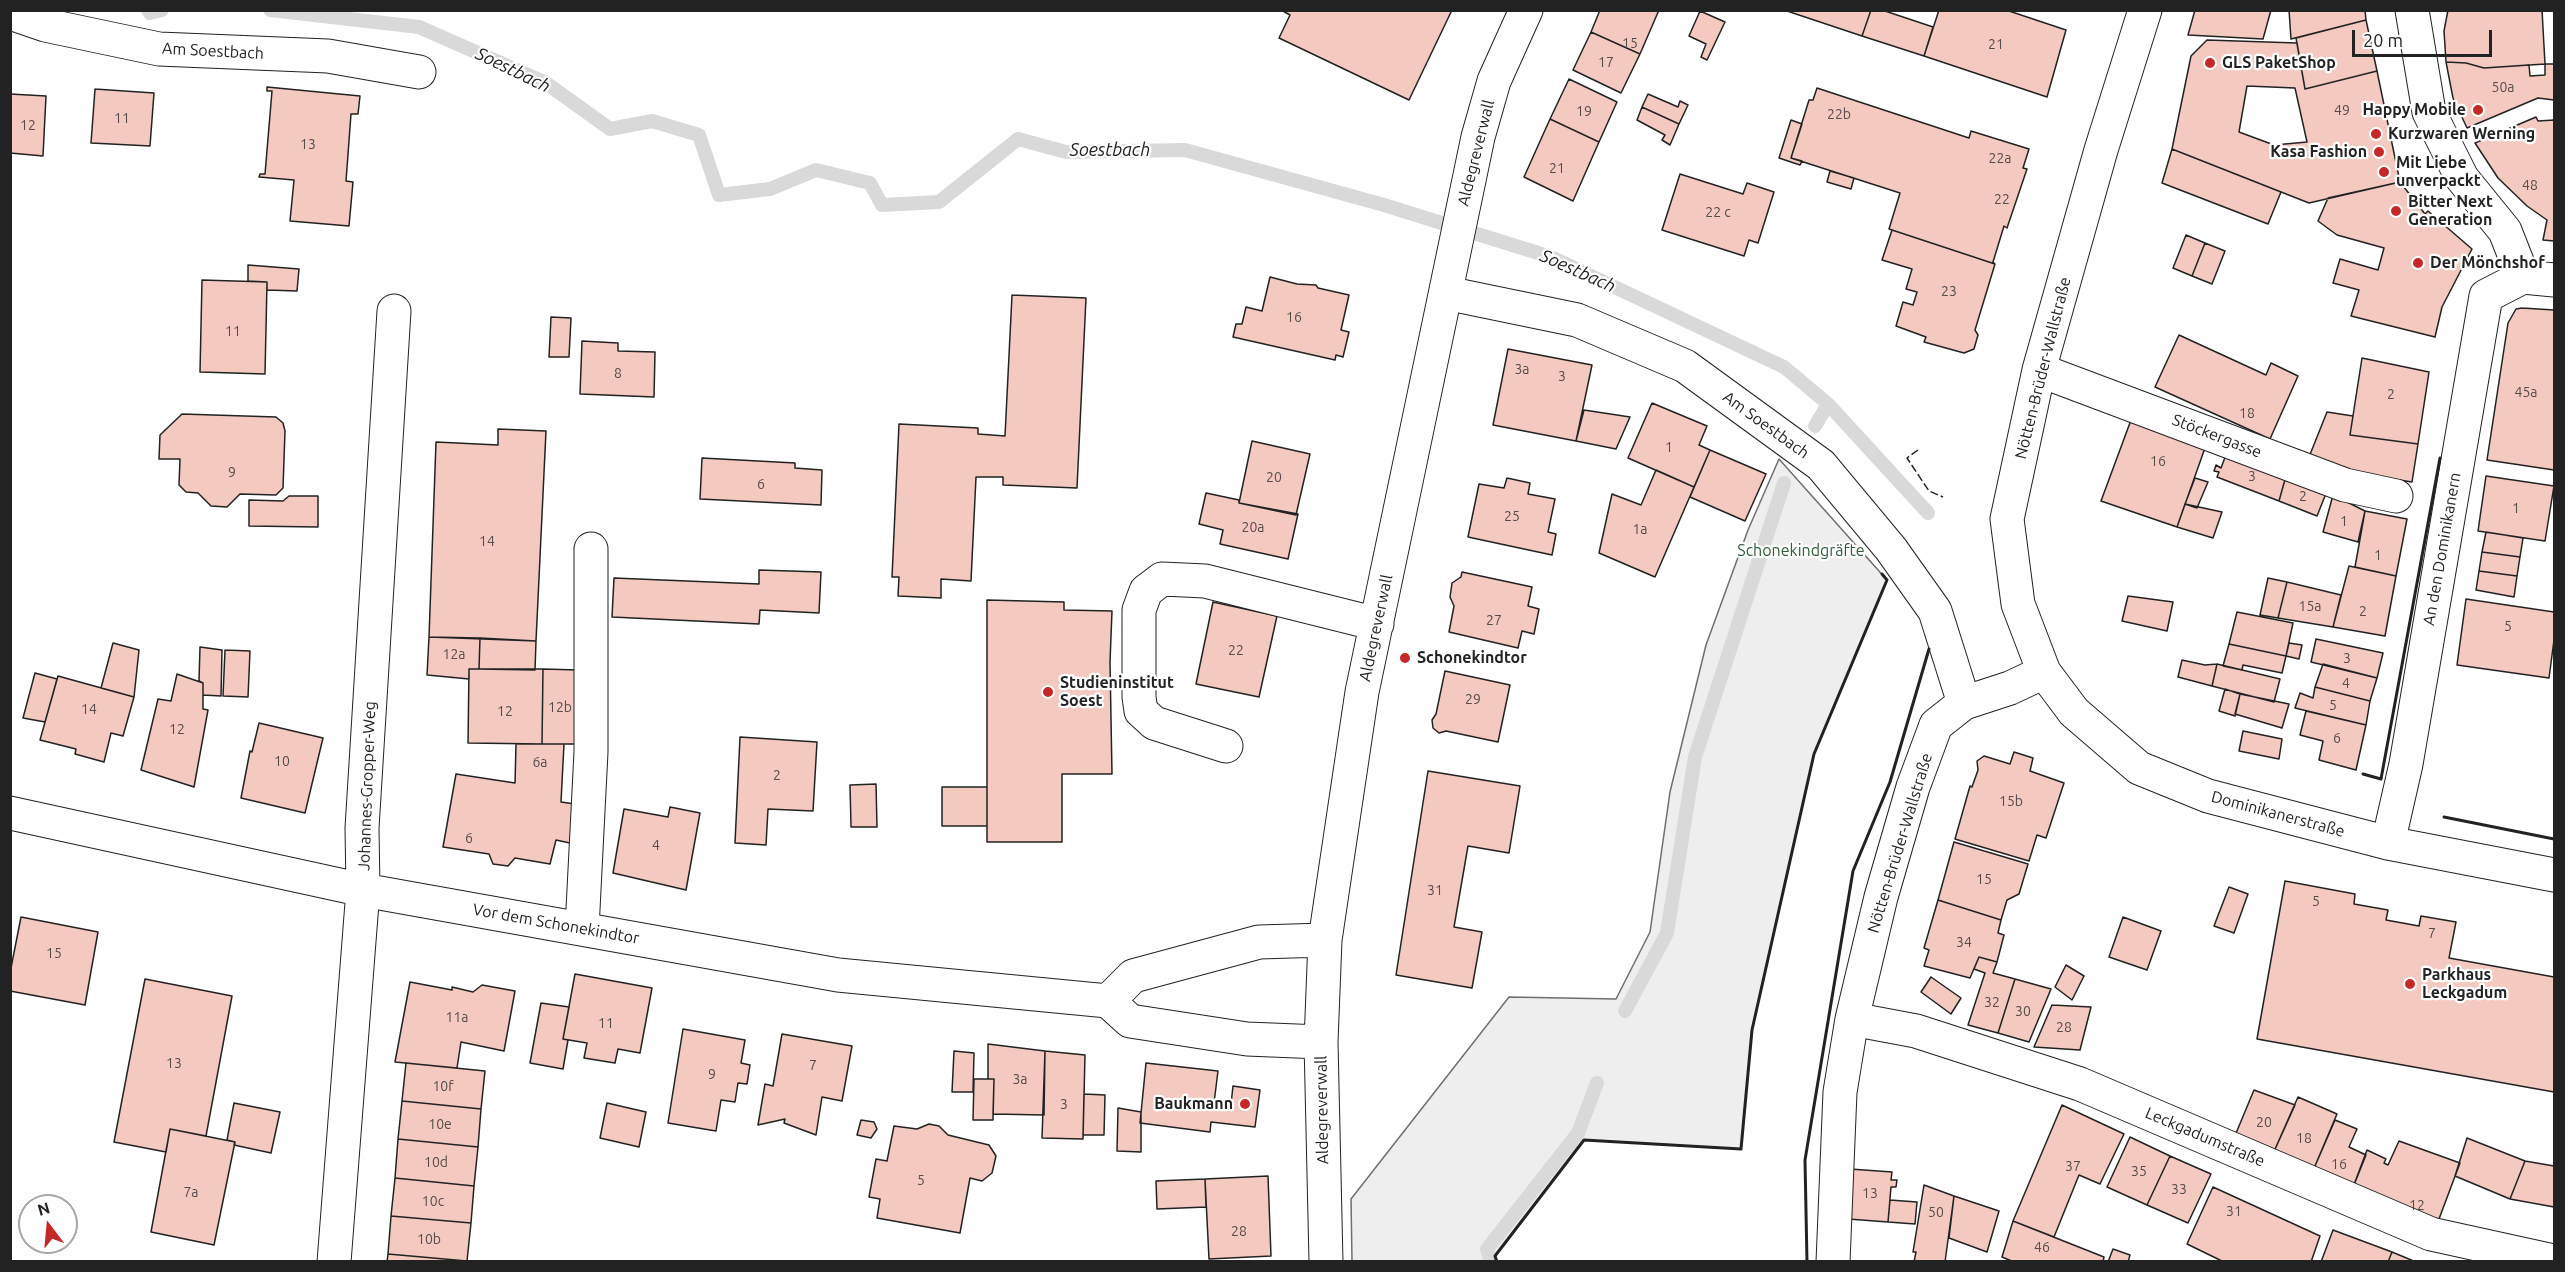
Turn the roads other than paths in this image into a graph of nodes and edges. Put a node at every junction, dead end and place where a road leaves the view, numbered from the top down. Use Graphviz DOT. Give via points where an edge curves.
graph roads {
  1 [pos="1526,10"];
  2 [pos="2145,10"];
  3 [pos="2412,10"];
  4 [pos="10,13"];
  5 [pos="419,72"];
  6 [pos="2539,278"];
  7 [pos="1449,281"];
  8 [pos="394,310"];
  9 [pos="2039,370"];
  10 [pos="2396,496"];
  11 [pos="591,549"];
  12 [pos="1377,624"];
  13 [pos="2044,672"];
  14 [pos="1964,703"];
  15 [pos="1226,746"];
  16 [pos="10,813"];
  17 [pos="2388,843"];
  18 [pos="2554,874"];
  19 [pos="363,890"];
  20 [pos="582,929"];
  21 [pos="1324,940"];
  22 [pos="1108,1001"];
  23 [pos="1852,1019"];
  24 [pos="1321,1042"];
  25 [pos="2554,1261"];
  26 [pos="334,1262"];
  27 [pos="1326,1262"];
  28 [pos="1833,1262"];
  1 -- 7 [label="street, Aldegreverwall" via="1494,81 1464,200"];
  2 -- 9 [label="street, Nötten-Brüder-Wallstraße"];
  3 -- 6 [label="street" via="2429,112 2462,178"];
  4 -- 5 [label="street, Am Soestbach" via="45,25 159,49 328,56"];
  6 -- 17 [label="street, An den Dominikanern" via="2486,296 2406,764"];
  7 -- 12 [label="street, Aldegreverwall"];
  7 -- 14 [label="street, Am Soestbach" via="1577,320 1685,366 1821,465 1891,549 1935,611"];
  8 -- 19 [label="street, Johannes-Gropper-Weg" via="362,828"];
  9 -- 10 [label="street, Stöckergasse" via="2345,484"];
  9 -- 13 [label="street, Nötten-Brüder-Wallstraße" via="2007,519 2018,604"];
  11 -- 20 [label="street" via="591,752"];
  12 -- 15 [label="street" via="1205,581 1162,579 1146,591 1139,610 1141,711 1154,723"];
  12 -- 21 [label="street, Aldegreverwall" via="1362,692"];
  13 -- 14 [label="street, Nötten-Brüder-Wallstraße"];
  13 -- 17 [label="street, Dominikanerstraße" via="2074,712 2139,768 2208,796"];
  14 -- 23 [label="street, Nötten-Brüder-Wallstraße" via="1936,725 1913,788 1881,897"];
  16 -- 19 [label="street, Vor dem Schonekindtor"];
  17 -- 18 [label="street, Dominikanerstraße"];
  19 -- 20 [label="street, Vor dem Schonekindtor"];
  19 -- 26 [label="street, Johannes-Gropper-Weg"];
  20 -- 22 [label="street, Vor dem Schonekindtor" via="838,975"];
  21 -- 22 [label="street" via="1259,942 1133,976"];
  21 -- 24 [label="street, Aldegreverwall"];
  22 -- 24 [label="street" via="1130,1021 1247,1039"];
  23 -- 25 [label="street, Leckgadumstraße" via="1916,1032 2080,1084 2431,1234"];
  23 -- 28 [label="street, Nötten-Brüder-Wallstraße" via="1840,1092"];
  24 -- 27 [label="street, Aldegreverwall"];
}
